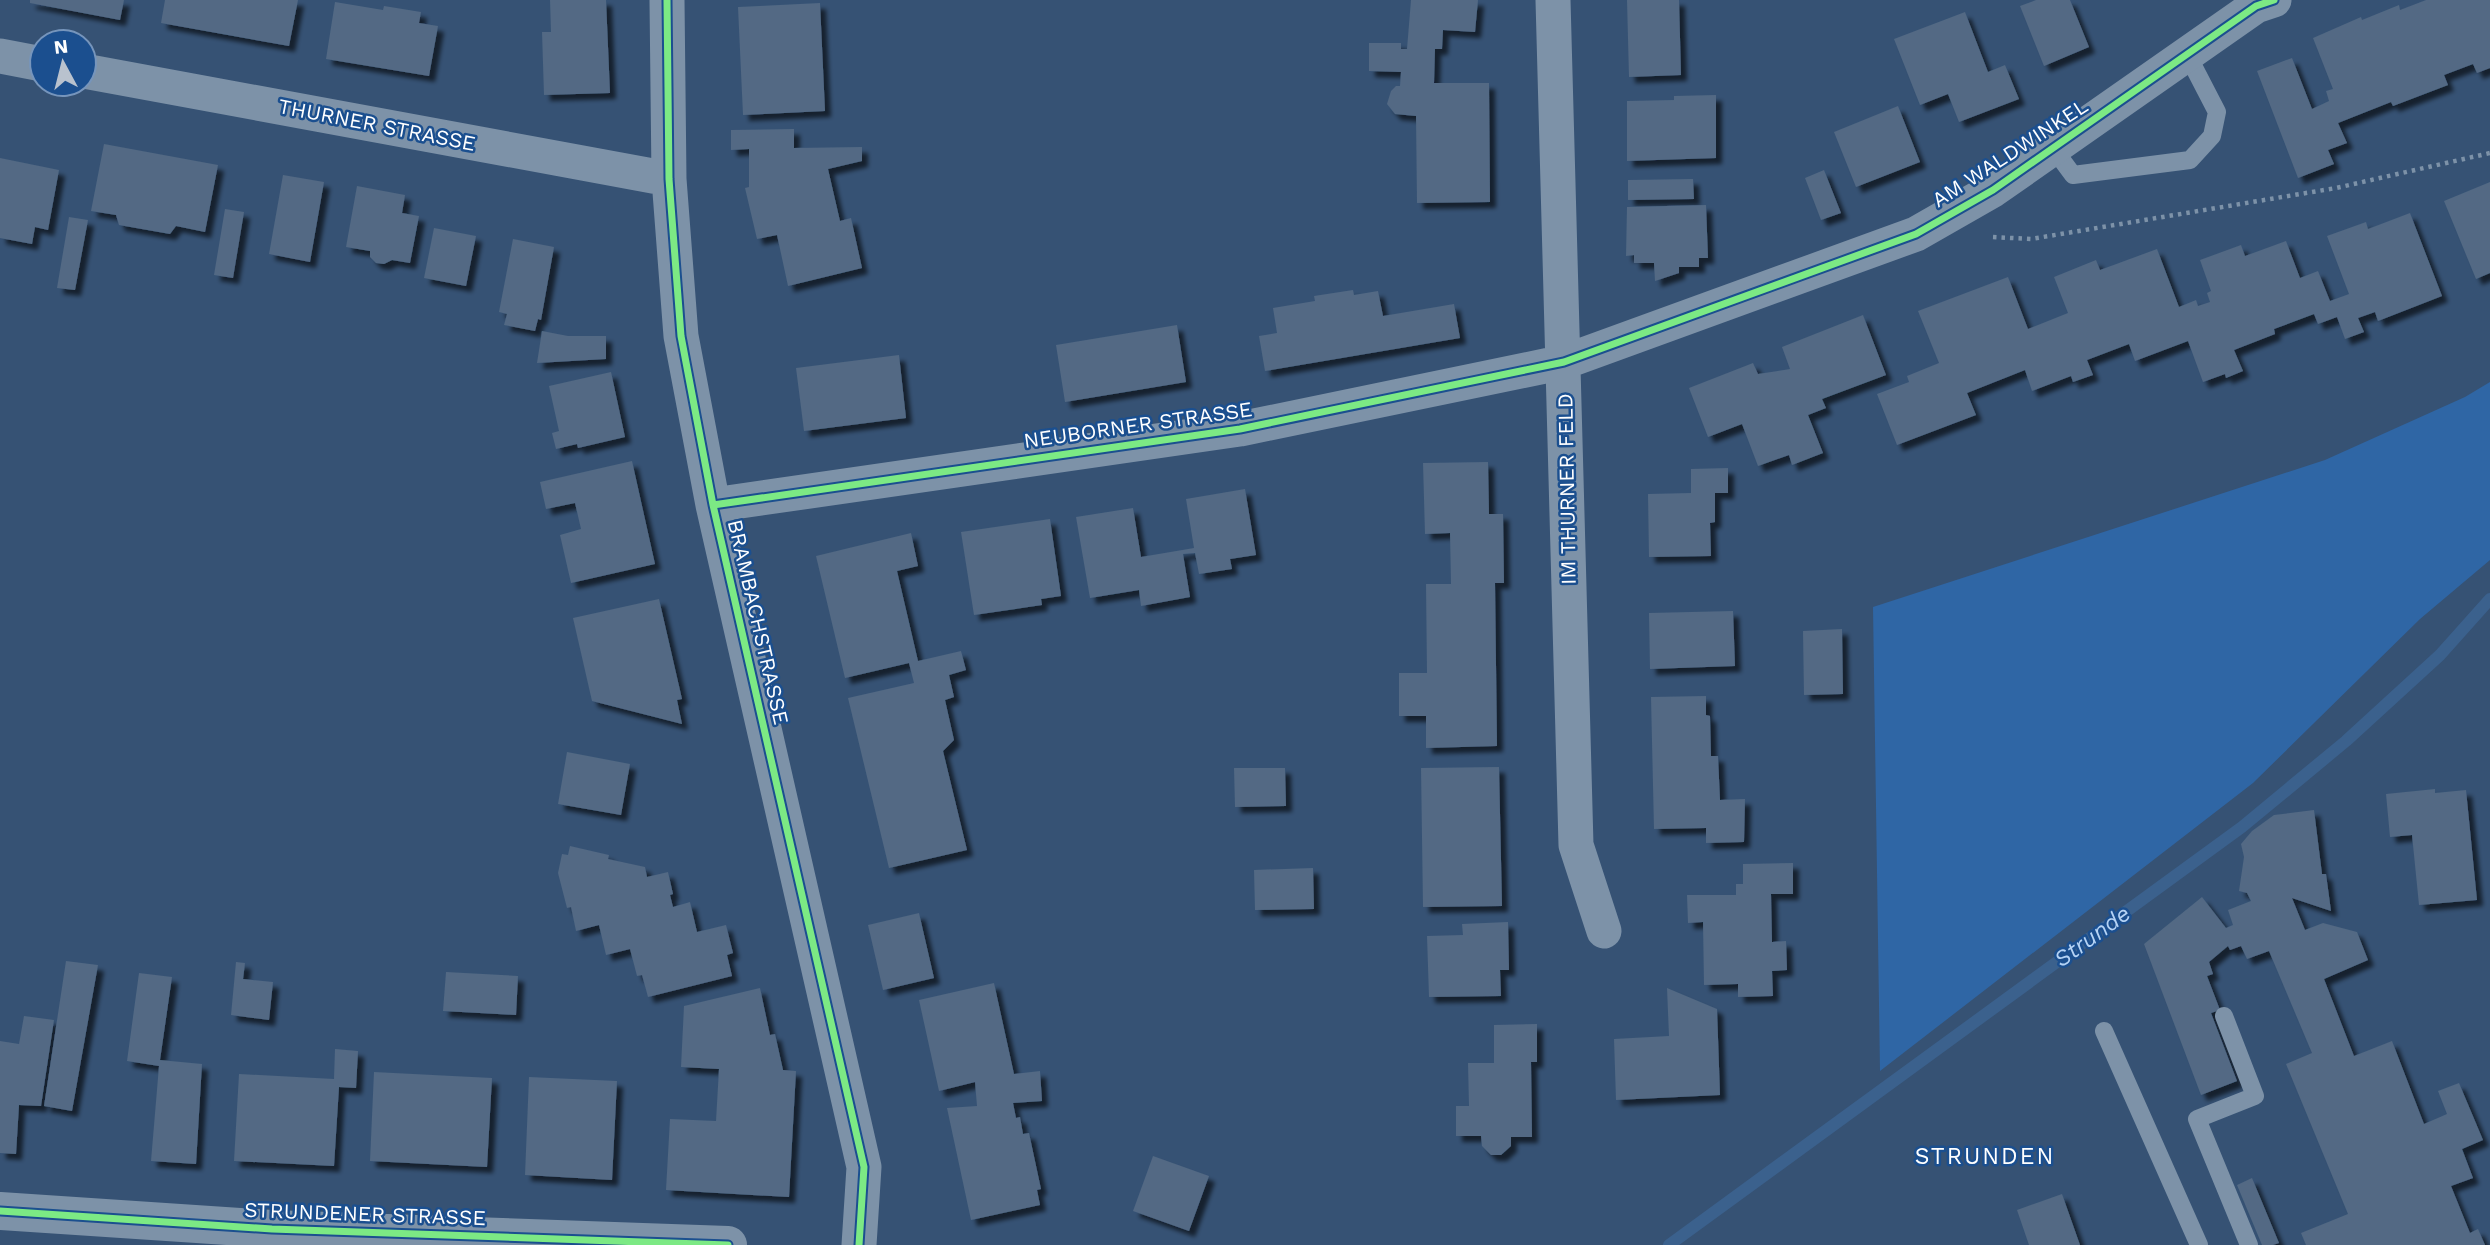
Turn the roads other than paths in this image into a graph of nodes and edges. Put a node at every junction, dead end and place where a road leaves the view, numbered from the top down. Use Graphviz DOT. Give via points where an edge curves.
graph roads {
  1 [pos="667,0"];
  2 [pos="1553,0"];
  3 [pos="2261,2"];
  4 [pos="2187,54"];
  5 [pos="0,56"];
  6 [pos="28,61"];
  7 [pos="98,74"];
  8 [pos="2053,148"];
  9 [pos="669,179"];
  10 [pos="1564,362"];
  11 [pos="713,505"];
  12 [pos="1604,931"];
  13 [pos="2224,1016"];
  14 [pos="2104,1031"];
  15 [pos="0,1211"];
  16 [pos="728,1245"];
  17 [pos="859,1245"];
  18 [pos="2199,1245"];
  19 [pos="2249,1245"];
  1 -- 9 [label="street, BRAMBACHSTRASSE"];
  2 -- 10 [label="street, IM THURNER FELD"];
  3 -- 4 [label="street, AM WALDWINKEL"];
  4 -- 8 [label="street, AM WALDWINKEL"];
  4 -- 8 [label="lane" via="2217,112 2213,136 2190,160 2073,175"];
  5 -- 6 [label="street"];
  7 -- 9 [label="street, THURNER STRASSE"];
  8 -- 10 [label="street, AM WALDWINKEL" via="1993,190 1916,234"];
  9 -- 11 [label="street, BRAMBACHSTRASSE" via="681,336"];
  10 -- 11 [label="street, NEUBORNER STRASSE" via="1240,429"];
  10 -- 12 [label="street, IM THURNER FELD" via="1576,845"];
  11 -- 17 [label="street, BRAMBACHSTRASSE" via="864,1167"];
  13 -- 19 [label="lane" via="2255,1096 2197,1119"];
  14 -- 18 [label="lane"];
  15 -- 16 [label="street, STRUNDENER STRASSE" via="272,1229"];
}
